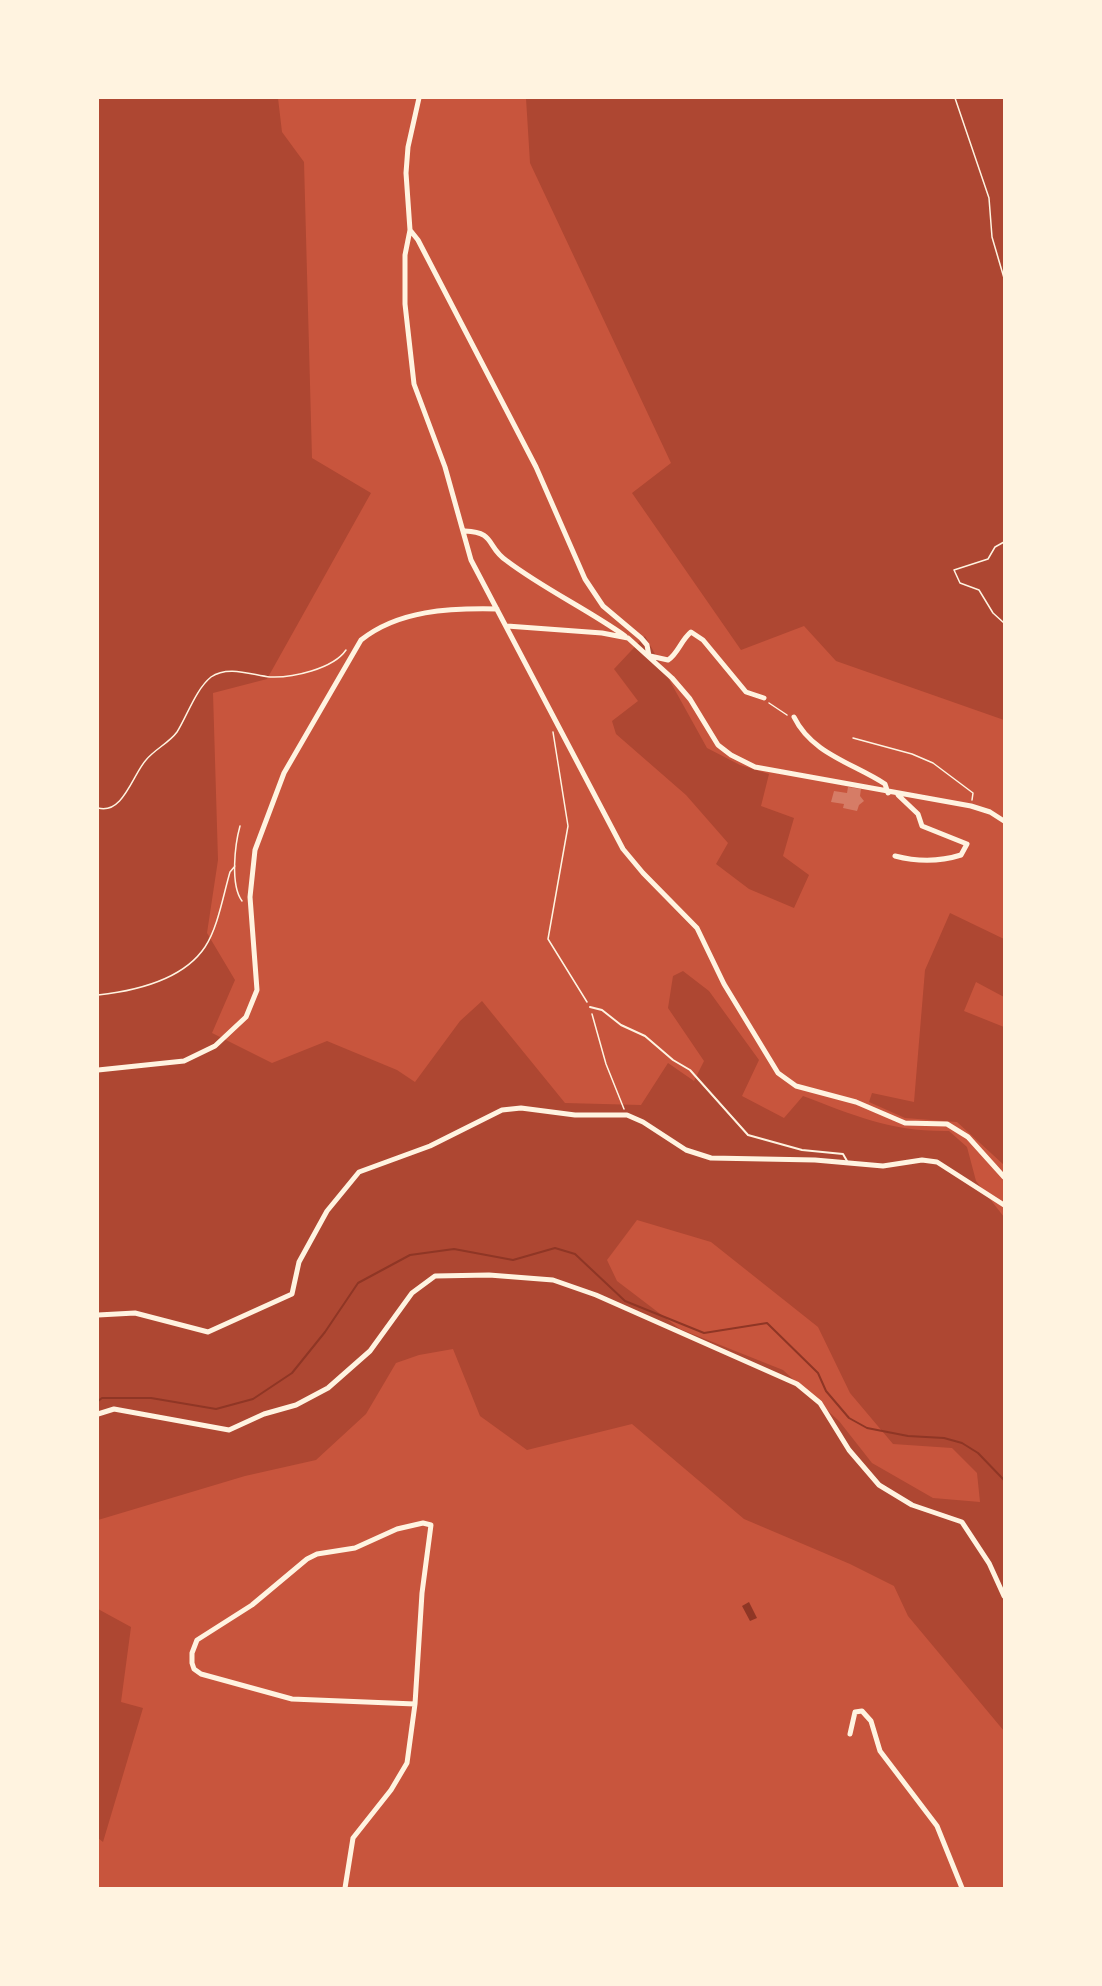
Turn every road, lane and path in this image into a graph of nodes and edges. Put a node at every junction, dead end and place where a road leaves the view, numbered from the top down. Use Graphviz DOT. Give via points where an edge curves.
graph roads {
  1 [pos="419,98"];
  2 [pos="955,98"];
  3 [pos="410,230"];
  4 [pos="1005,278"];
  5 [pos="465,531"];
  6 [pos="1005,542"];
  7 [pos="497,609"];
  8 [pos="1005,623"];
  9 [pos="507,626"];
  10 [pos="628,638"];
  11 [pos="350,645"];
  12 [pos="650,656"];
  13 [pos="764,698"];
  14 [pos="794,717"];
  15 [pos="552,728"];
  16 [pos="853,738"];
  17 [pos="888,793"];
  18 [pos="897,794"];
  19 [pos="970,806"];
  20 [pos="98,808"];
  21 [pos="1005,821"];
  22 [pos="240,826"];
  23 [pos="895,856"];
  24 [pos="235,866"];
  25 [pos="250,907"];
  26 [pos="98,995"];
  27 [pos="590,1007"];
  28 [pos="98,1070"];
  29 [pos="627,1115"];
  30 [pos="849,1163"];
  31 [pos="1005,1177"];
  32 [pos="1005,1205"];
  33 [pos="98,1315"];
  34 [pos="98,1414"];
  35 [pos="1005,1596"];
  36 [pos="415,1704"];
  37 [pos="850,1734"];
  38 [pos="345,1888"];
  39 [pos="962,1888"];
  1 -- 3 [label="street" via="406,173"];
  2 -- 4 [label="path" via="989,198 992,237"];
  3 -- 5 [label="street" via="405,255 405,304 414,384"];
  3 -- 12 [label="street" via="536,467 585,579 603,606 647,645"];
  5 -- 7 [label="street" via="471,560"];
  5 -- 10 [label="street" via="488,536 505,561"];
  6 -- 8 [label="path" via="995,547 988,559 954,570 960,582 978,590"];
  7 -- 9 [label="street"];
  7 -- 25 [label="street" via="408,615 377,627 361,640 278,786 255,850"];
  9 -- 10 [label="street"];
  9 -- 31 [label="street" via="623,849 697,928 724,984 778,1073 796,1086 856,1102 905,1123 947,1124 968,1137"];
  10 -- 12 [label="street"];
  11 -- 20 [label="path" via="333,663 290,675 225,672 211,677 175,735 146,760 125,794 113,806"];
  12 -- 13 [label="street" via="668,660 674,657 677,647 691,632 703,640 746,692"];
  12 -- 17 [label="street" via="690,699 718,746 731,755 755,767"];
  13 -- 14 [label="path"];
  14 -- 17 [label="street" via="813,742 885,784"];
  15 -- 27 [label="path" via="568,826 549,939"];
  16 -- 19 [label="path" via="933,763 973,793"];
  17 -- 18 [label="street"];
  18 -- 19 [label="street"];
  18 -- 23 [label="street" via="918,814 922,826 967,844 961,855 935,861"];
  19 -- 21 [label="street"];
  22 -- 24 [label="path"];
  24 -- 25 [label="path" via="240,899"];
  24 -- 26 [label="path" via="206,946 195,959 150,985"];
  25 -- 28 [label="street" via="257,990 253,1004 236,1028 215,1046 184,1061"];
  27 -- 29 [label="path" via="606,1064"];
  27 -- 30 [label="lane" via="645,1036 690,1070 747,1135 802,1150 843,1154"];
  29 -- 30 [label="street" via="686,1150 711,1158"];
  29 -- 33 [label="street" via="502,1110 430,1146 359,1172 327,1211 299,1262 292,1293 208,1332 135,1313"];
  30 -- 32 [label="street" via="884,1166 937,1161"];
  34 -- 35 [label="street" via="114,1409 228,1430 296,1405 328,1388 370,1351 412,1293 435,1276 553,1280 797,1383 820,1403 849,1450 879,1485 912,1505 962,1522"];
  36 -- 36 [label="street" via="422,1593 432,1527 428,1523 397,1528 355,1548 312,1556 252,1605 197,1640 192,1653 194,1669 201,1674 292,1699"];
  36 -- 38 [label="street" via="407,1763 353,1838"];
  37 -- 39 [label="street" via="855,1712 862,1711 871,1721 880,1751 937,1826"];
}
